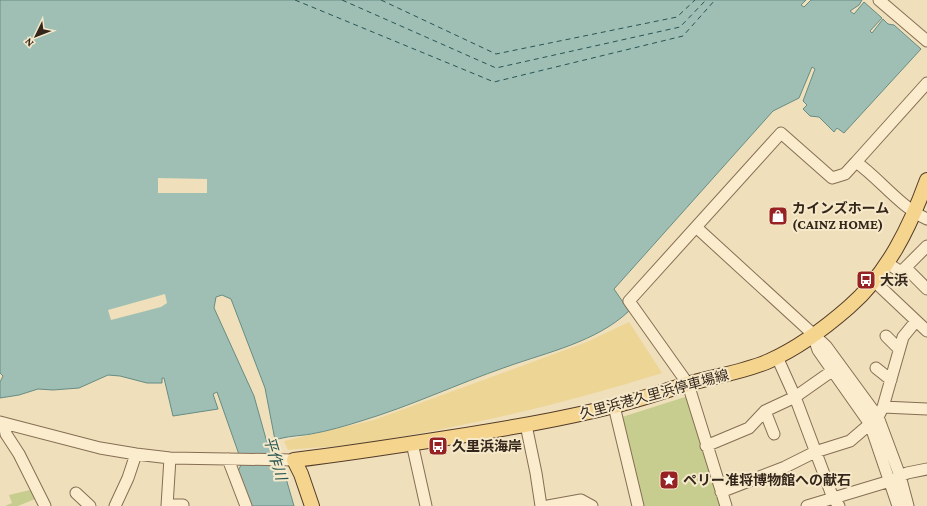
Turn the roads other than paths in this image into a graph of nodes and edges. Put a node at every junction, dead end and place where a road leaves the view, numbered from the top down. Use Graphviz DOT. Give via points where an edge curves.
graph roads {
  1 [pos="879,0"];
  2 [pos="927,41"];
  3 [pos="927,83"];
  4 [pos="856,162"];
  5 [pos="927,180"];
  6 [pos="921,216"];
  7 [pos="696,227"];
  8 [pos="927,246"];
  9 [pos="887,263"];
  10 [pos="906,268"];
  11 [pos="874,281"];
  12 [pos="927,289"];
  13 [pos="916,321"];
  14 [pos="927,331"];
  15 [pos="813,335"];
  16 [pos="886,336"];
  17 [pos="899,349"];
  18 [pos="777,357"];
  19 [pos="876,368"];
  20 [pos="832,371"];
  21 [pos="891,380"];
  22 [pos="688,384"];
  23 [pos="794,397"];
  24 [pos="614,406"];
  25 [pos="883,406"];
  26 [pos="927,409"];
  27 [pos="765,411"];
  28 [pos="874,420"];
  29 [pos="2,422"];
  30 [pos="526,425"];
  31 [pos="774,434"];
  32 [pos="412,443"];
  33 [pos="706,446"];
  34 [pos="815,452"];
  35 [pos="136,454"];
  36 [pos="170,458"];
  37 [pos="232,459"];
  38 [pos="289,460"];
  39 [pos="927,469"];
  40 [pos="895,478"];
  41 [pos="721,492"];
  42 [pos="76,493"];
  43 [pos="836,502"];
  44 [pos="183,505"];
  45 [pos="44,506"];
  46 [pos="90,506"];
  47 [pos="115,506"];
  48 [pos="167,506"];
  49 [pos="246,506"];
  50 [pos="305,506"];
  51 [pos="312,506"];
  52 [pos="426,506"];
  53 [pos="541,506"];
  54 [pos="548,506"];
  55 [pos="592,506"];
  56 [pos="638,506"];
  57 [pos="726,506"];
  58 [pos="807,506"];
  59 [pos="898,506"];
  60 [pos="908,506"];
  1 -- 2 [label="street"];
  3 -- 4 [label="street"];
  4 -- 6 [label="street"];
  4 -- 7 [label="street" via="845,174 832,178 781,133"];
  5 -- 6 [label="main road, 久里浜港久里浜停車場線"];
  6 -- 9 [label="main road, 久里浜港久里浜停車場線" via="903,237"];
  7 -- 15 [label="street"];
  7 -- 22 [label="street" via="629,301"];
  8 -- 10 [label="street"];
  9 -- 10 [label="street" via="901,272"];
  9 -- 11 [label="main road, 久里浜港久里浜停車場線"];
  10 -- 12 [label="street"];
  11 -- 13 [label="street"];
  11 -- 15 [label="main road, 久里浜港久里浜停車場線" via="850,306"];
  13 -- 14 [label="street"];
  13 -- 17 [label="street" via="903,337"];
  15 -- 18 [label="main road, 久里浜港久里浜停車場線"];
  15 -- 20 [label="street" via="818,350"];
  15 -- 28 [label="street" via="826,346"];
  16 -- 17 [label="street"];
  17 -- 21 [label="street"];
  18 -- 22 [label="main road, 久里浜港久里浜停車場線" via="745,370"];
  18 -- 23 [label="street"];
  19 -- 21 [label="street"];
  20 -- 23 [label="street"];
  20 -- 28 [label="street"];
  21 -- 25 [label="street"];
  22 -- 24 [label="main road, 久里浜港久里浜停車場線"];
  22 -- 33 [label="street"];
  23 -- 27 [label="street"];
  23 -- 34 [label="street"];
  24 -- 30 [label="main road, 久里浜港久里浜停車場線"];
  24 -- 56 [label="street"];
  25 -- 26 [label="street"];
  25 -- 28 [label="street"];
  27 -- 31 [label="street"];
  27 -- 33 [label="street" via="749,428"];
  28 -- 34 [label="street" via="850,441"];
  28 -- 40 [label="street"];
  29 -- 35 [label="street" via="100,448"];
  29 -- 45 [label="street"];
  30 -- 32 [label="main road, 久里浜港久里浜停車場線"];
  30 -- 53 [label="street"];
  32 -- 38 [label="main road, 久里浜港久里浜停車場線"];
  32 -- 52 [label="street"];
  33 -- 41 [label="street"];
  34 -- 41 [label="street" via="785,467"];
  34 -- 43 [label="street"];
  35 -- 36 [label="street"];
  35 -- 47 [label="street"];
  36 -- 37 [label="street"];
  36 -- 48 [label="street"];
  37 -- 38 [label="street"];
  37 -- 49 [label="street"];
  38 -- 50 [label="main road"];
  38 -- 51 [label="main road" via="301,474"];
  39 -- 40 [label="street"];
  40 -- 43 [label="street"];
  40 -- 59 [label="street"];
  40 -- 60 [label="street"];
  41 -- 57 [label="street"];
  42 -- 46 [label="street"];
  43 -- 58 [label="street"];
  44 -- 48 [label="street"];
  54 -- 55 [label="street" via="581,500"];
}
